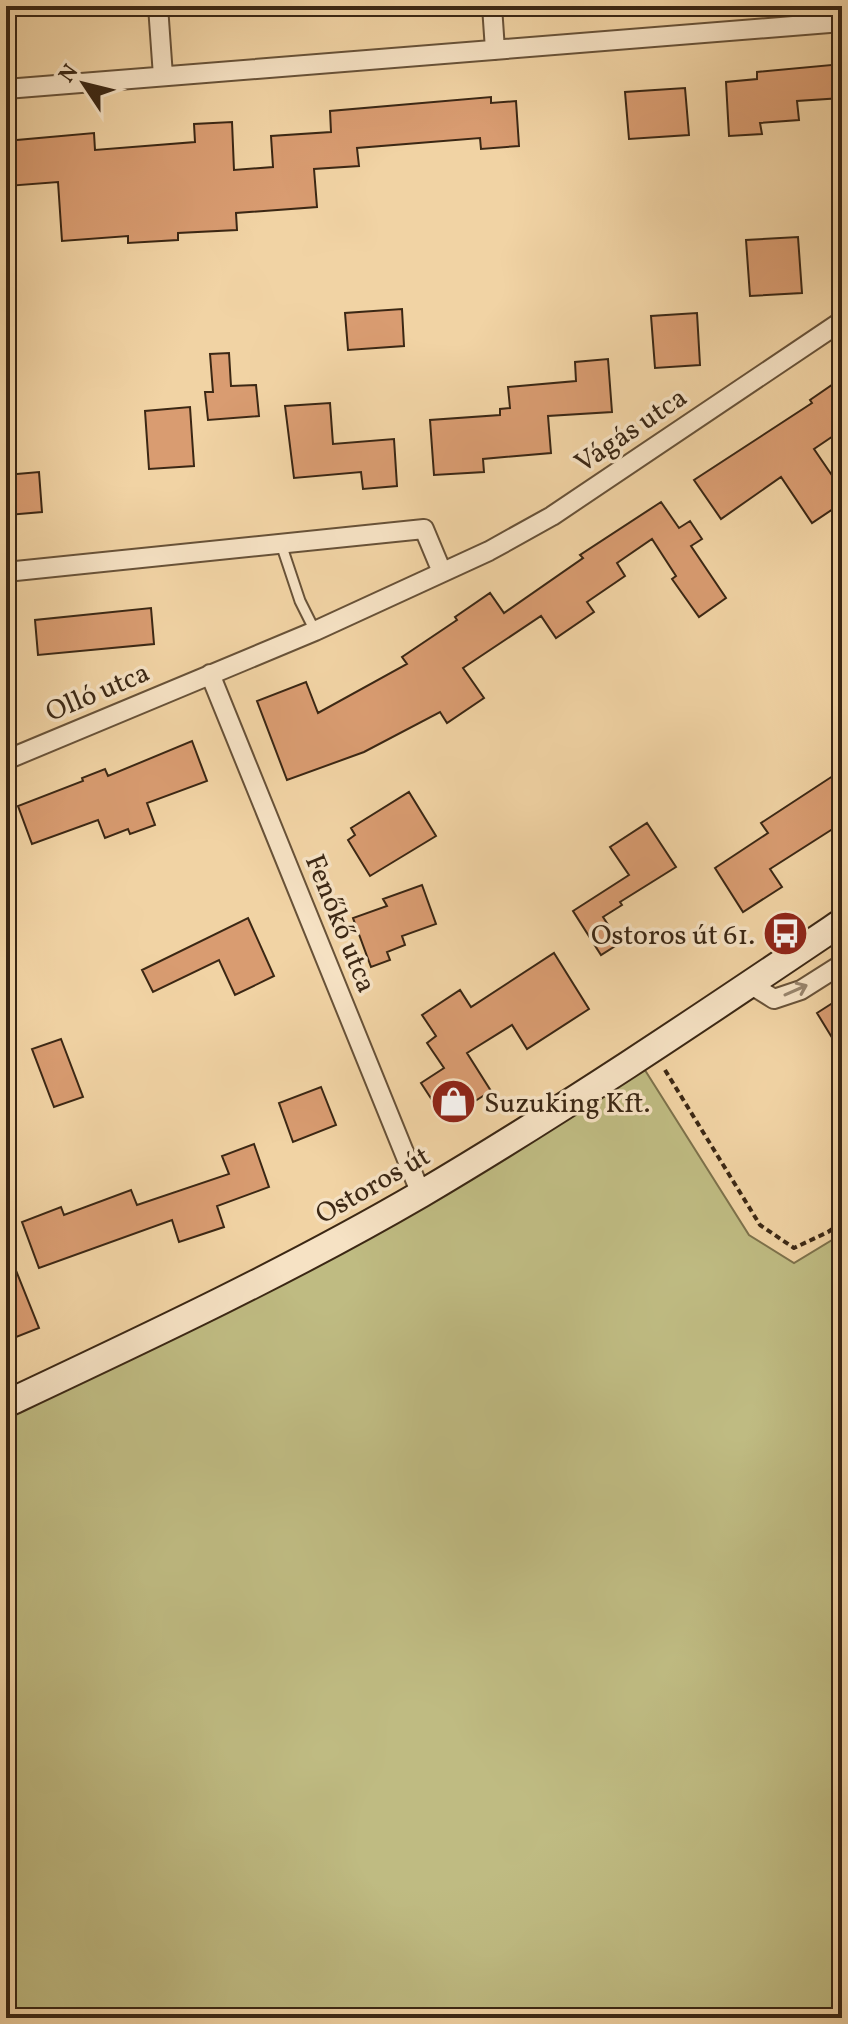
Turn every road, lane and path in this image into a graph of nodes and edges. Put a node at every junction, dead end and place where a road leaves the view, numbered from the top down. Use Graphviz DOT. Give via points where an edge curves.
graph roads {
  1 [pos="158,6"];
  2 [pos="492,6"];
  3 [pos="832,17"];
  4 [pos="495,50"];
  5 [pos="163,76"];
  6 [pos="6,89"];
  7 [pos="842,321"];
  8 [pos="281,544"];
  9 [pos="6,572"];
  10 [pos="442,572"];
  11 [pos="315,631"];
  12 [pos="210,674"];
  13 [pos="6,760"];
  14 [pos="842,922"];
  15 [pos="842,964"];
  16 [pos="750,984"];
  17 [pos="653,1049"];
  18 [pos="421,1194"];
  19 [pos="842,1222"];
  20 [pos="6,1404"];
  1 -- 5 [label="street"];
  2 -- 4 [label="street"];
  3 -- 4 [label="street"];
  4 -- 5 [label="street"];
  5 -- 6 [label="street"];
  7 -- 10 [label="street, Vágás utca" via="552,516"];
  8 -- 9 [label="street"];
  8 -- 10 [label="street" via="424,529"];
  8 -- 11 [label="lane"];
  10 -- 11 [label="street, Vágás utca"];
  11 -- 12 [label="street, Vágás utca"];
  12 -- 13 [label="street, Olló utca"];
  12 -- 18 [label="street, Fenőkő utca"];
  14 -- 16 [label="main road, Ostoros út"];
  16 -- 15 [label="street, one-way" via="774,999 801,990"];
  16 -- 17 [label="main road, Ostoros út"];
  17 -- 18 [label="main road, Ostoros út"];
  17 -- 19 [label="path" via="760,1225 794,1248"];
  18 -- 20 [label="main road, Ostoros út" via="278,1273"];
}
